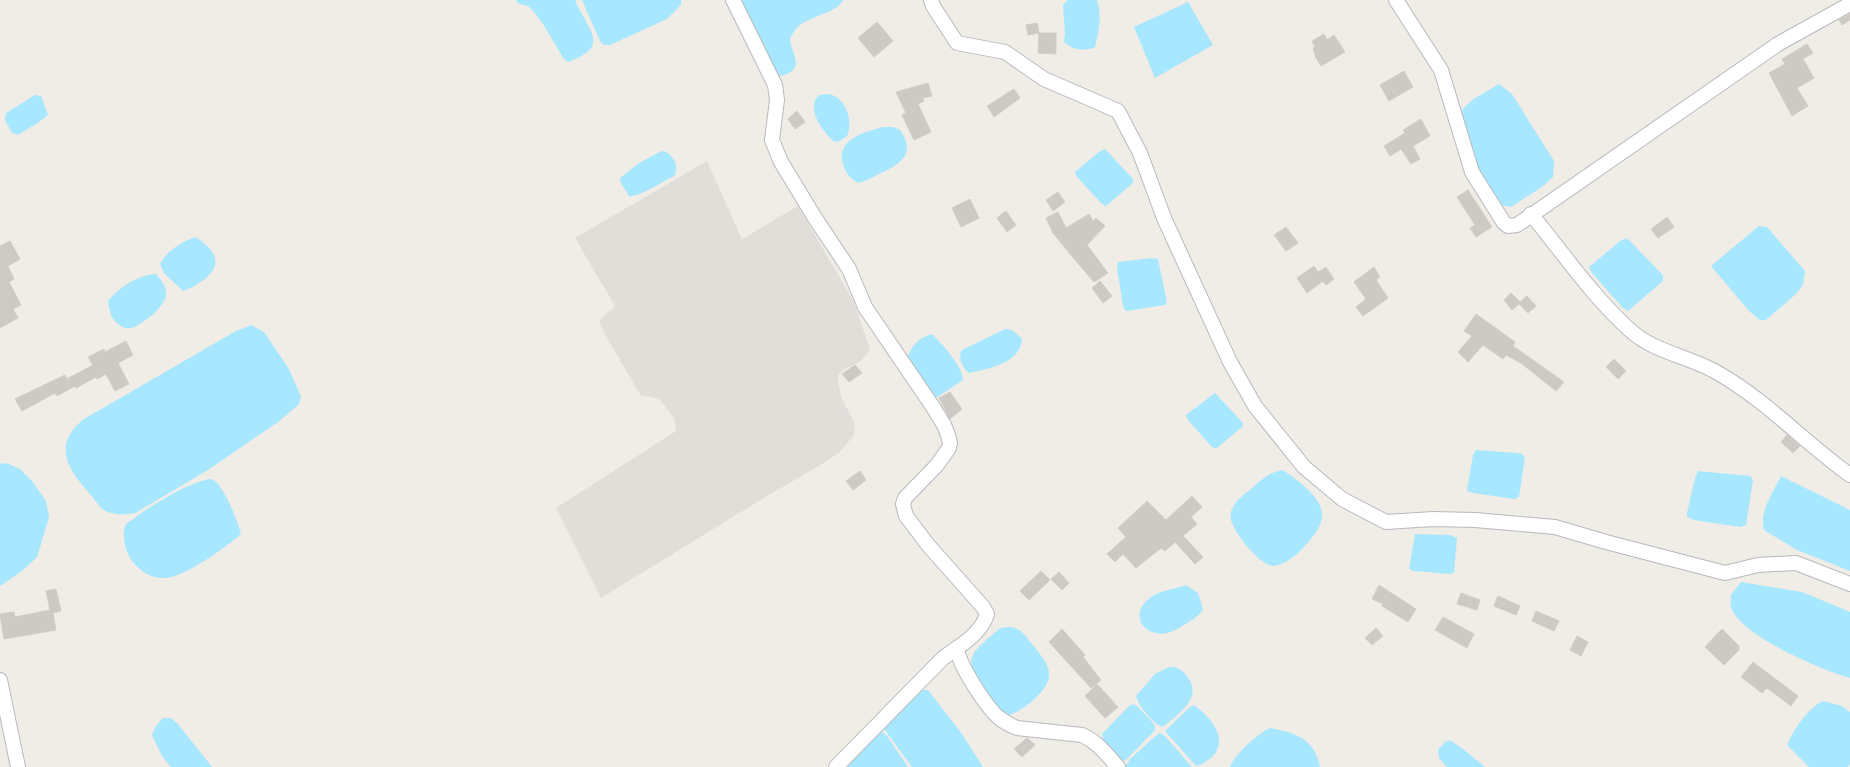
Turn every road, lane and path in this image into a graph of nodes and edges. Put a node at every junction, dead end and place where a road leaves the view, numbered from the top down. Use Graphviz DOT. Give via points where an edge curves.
graph roads {
  1 [pos="733,0"];
  2 [pos="931,0"];
  3 [pos="1396,0"];
  4 [pos="1850,4"];
  5 [pos="1531,214"];
  6 [pos="1850,475"];
  7 [pos="1850,584"];
  8 [pos="957,648"];
  9 [pos="0,680"];
  10 [pos="18,767"];
  11 [pos="836,767"];
  12 [pos="1118,767"];
  1 -- 8 [label="street" via="775,85 777,100 772,140 781,162 849,269 865,307 946,430 949,448 937,465 909,493 903,504 906,516 987,614 978,630"];
  2 -- 7 [label="street" via="957,43 1005,52 1044,79 1118,110 1140,153 1164,218 1230,362 1255,406 1304,467 1342,499 1386,522 1475,520 1555,527 1725,573 1758,565 1796,563"];
  3 -- 5 [label="street" via="1440,70 1472,172 1486,196 1508,226 1517,225"];
  4 -- 5 [label="street" via="1778,44"];
  5 -- 6 [label="street" via="1595,292 1632,332 1649,343 1691,359 1720,374 1781,418"];
  8 -- 11 [label="street" via="943,658"];
  8 -- 12 [label="street" via="964,667 977,689 989,708 1000,718 1017,728 1082,735 1099,746"];
  9 -- 10 [label="street"];
}
